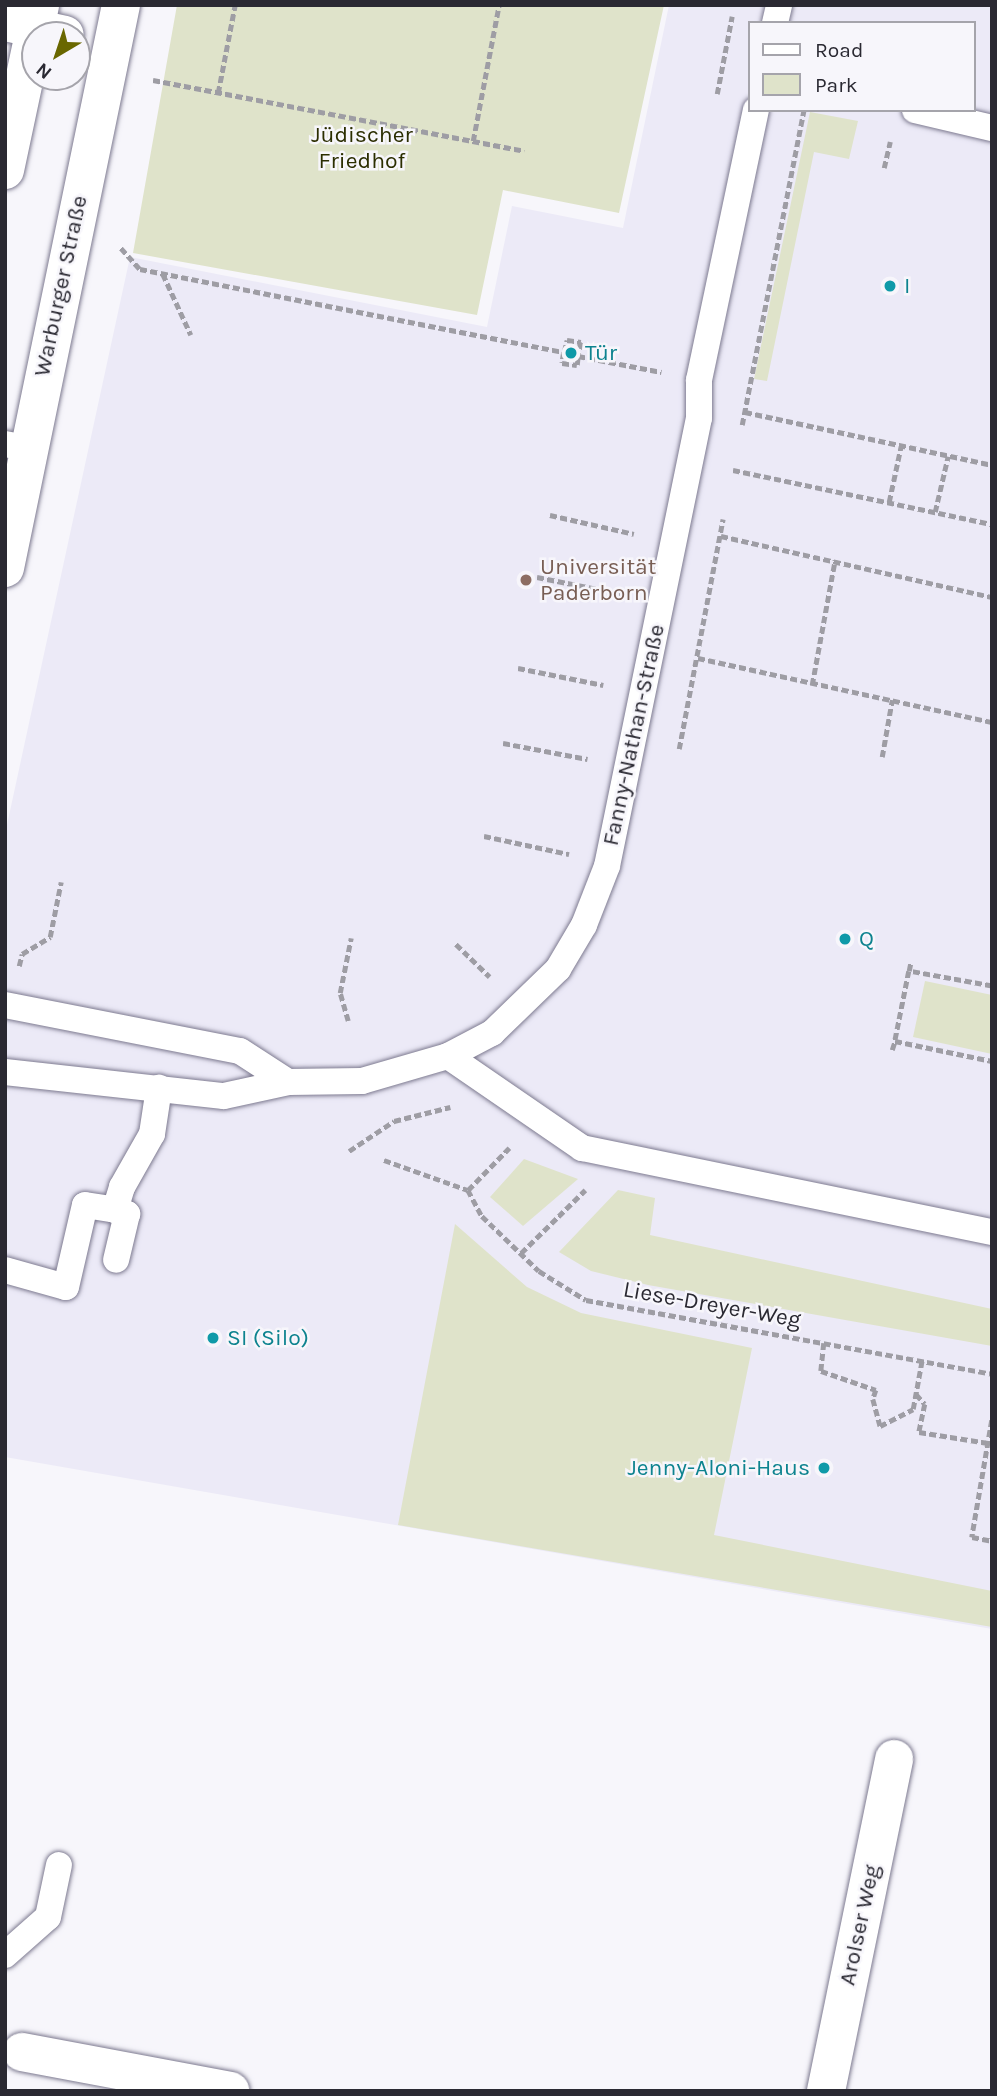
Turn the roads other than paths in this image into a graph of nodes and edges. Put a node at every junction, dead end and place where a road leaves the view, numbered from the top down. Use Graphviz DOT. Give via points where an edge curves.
graph roads {
  1 [pos="121,5"];
  2 [pos="95,41"];
  3 [pos="22,91"];
  4 [pos="756,112"];
  5 [pos="924,112"];
  6 [pos="992,128"];
  7 [pos="5,170"];
  8 [pos="16,446"];
  9 [pos="5,568"];
  10 [pos="5,1005"];
  11 [pos="448,1056"];
  12 [pos="5,1072"];
  13 [pos="288,1082"];
  14 [pos="159,1088"];
  15 [pos="116,1210"];
  16 [pos="992,1232"];
  17 [pos="116,1260"];
  18 [pos="5,1270"];
  19 [pos="894,1759"];
  20 [pos="59,1865"];
  21 [pos="5,1955"];
  22 [pos="22,2052"];
  23 [pos="230,2091"];
  24 [pos="826,2091"];
  1 -- 2 [label="main road, Warburger Straße"];
  2 -- 8 [label="main road, Warburger Straße"];
  3 -- 7 [label="main road"];
  4 -- 11 [label="lane, Fanny-Nathan-Straße" via="699,380 699,418 607,866 584,925 558,969 492,1032"];
  5 -- 6 [label="lane"];
  8 -- 9 [label="main road, Warburger Straße"];
  10 -- 13 [label="lane" via="240,1051"];
  11 -- 13 [label="lane, Fanny-Nathan-Straße" via="362,1081"];
  11 -- 16 [label="lane" via="582,1148"];
  12 -- 14 [label="lane, Fanny-Nathan-Straße"];
  13 -- 14 [label="lane, Fanny-Nathan-Straße" via="225,1096"];
  14 -- 15 [label="lane" via="152,1134 122,1187"];
  15 -- 17 [label="lane" via="127,1214"];
  15 -- 18 [label="lane" via="85,1205 66,1287"];
  19 -- 24 [label="main road, Arolser Weg"];
  20 -- 21 [label="lane" via="48,1917"];
  22 -- 23 [label="main road"];
}
